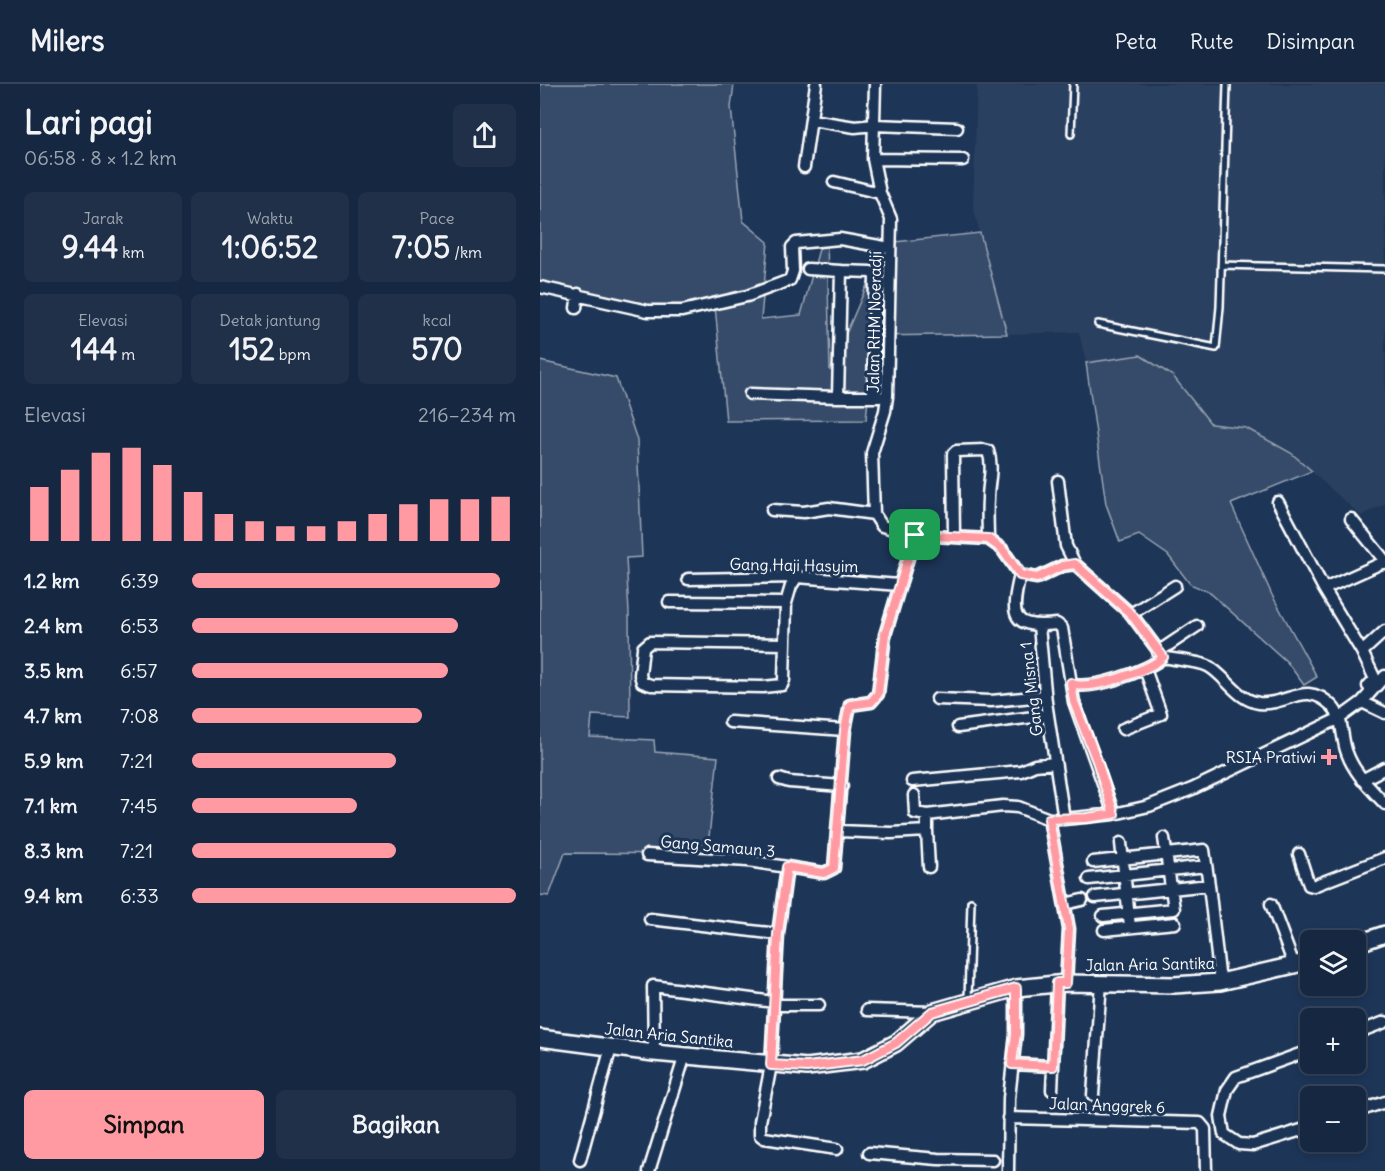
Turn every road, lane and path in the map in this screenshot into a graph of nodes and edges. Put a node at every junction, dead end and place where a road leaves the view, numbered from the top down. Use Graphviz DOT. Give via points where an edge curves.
graph roads {
  1 [pos="816,84"];
  2 [pos="875,84"];
  3 [pos="1073,84"];
  4 [pos="1227,84"];
  5 [pos="811,120"];
  6 [pos="874,125"];
  7 [pos="957,128"];
  8 [pos="1071,134"];
  9 [pos="873,159"];
  10 [pos="963,160"];
  11 [pos="804,166"];
  12 [pos="834,182"];
  13 [pos="880,193"];
  14 [pos="890,248"];
  15 [pos="1221,265"];
  16 [pos="808,269"];
  17 [pos="1385,269"];
  18 [pos="841,271"];
  19 [pos="540,287"];
  20 [pos="578,294"];
  21 [pos="576,308"];
  22 [pos="1098,324"];
  23 [pos="750,394"];
  24 [pos="873,396"];
  25 [pos="838,397"];
  26 [pos="887,397"];
  27 [pos="1058,482"];
  28 [pos="1278,502"];
  29 [pos="772,510"];
  30 [pos="874,514"];
  31 [pos="1351,519"];
  32 [pos="915,535"];
  33 [pos="954,536"];
  34 [pos="988,539"];
  35 [pos="1385,562"];
  36 [pos="1075,564"];
  37 [pos="1020,575"];
  38 [pos="797,577"];
  39 [pos="688,579"];
  40 [pos="899,585"];
  41 [pos="1175,586"];
  42 [pos="1324,589"];
  43 [pos="669,602"];
  44 [pos="786,603"];
  45 [pos="1131,614"];
  46 [pos="1039,626"];
  47 [pos="1197,626"];
  48 [pos="1385,631"];
  49 [pos="785,644"];
  50 [pos="1362,652"];
  51 [pos="1161,655"];
  52 [pos="1145,669"];
  53 [pos="1380,679"];
  54 [pos="1071,683"];
  55 [pos="1368,690"];
  56 [pos="1046,696"];
  57 [pos="937,699"];
  58 [pos="1362,702"];
  59 [pos="1385,713"];
  60 [pos="1048,715"];
  61 [pos="1338,716"];
  62 [pos="730,722"];
  63 [pos="958,727"];
  64 [pos="1123,729"];
  65 [pos="845,730"];
  66 [pos="1055,763"];
  67 [pos="1385,768"];
  68 [pos="779,779"];
  69 [pos="1362,780"];
  70 [pos="912,781"];
  71 [pos="842,786"];
  72 [pos="914,795"];
  73 [pos="1385,804"];
  74 [pos="1114,814"];
  75 [pos="927,815"];
  76 [pos="1049,819"];
  77 [pos="1064,819"];
  78 [pos="838,831"];
  79 [pos="927,831"];
  80 [pos="1164,838"];
  81 [pos="1121,843"];
  82 [pos="1166,854"];
  83 [pos="1299,854"];
  84 [pos="647,855"];
  85 [pos="1385,858"];
  86 [pos="1123,859"];
  87 [pos="1093,862"];
  88 [pos="1206,866"];
  89 [pos="787,867"];
  90 [pos="929,867"];
  91 [pos="1168,870"];
  92 [pos="1125,875"];
  93 [pos="1089,879"];
  94 [pos="1209,885"];
  95 [pos="1171,888"];
  96 [pos="1126,893"];
  97 [pos="1095,897"];
  98 [pos="1082,900"];
  99 [pos="971,902"];
  100 [pos="1065,904"];
  101 [pos="1271,904"];
  102 [pos="1129,914"];
  103 [pos="1103,916"];
  104 [pos="650,919"];
  105 [pos="1175,923"];
  106 [pos="1130,927"];
  107 [pos="1104,930"];
  108 [pos="778,934"];
  109 [pos="1385,934"];
  110 [pos="1366,941"];
  111 [pos="1300,963"];
  112 [pos="1294,965"];
  113 [pos="1220,982"];
  114 [pos="1062,983"];
  115 [pos="1101,983"];
  116 [pos="1016,988"];
  117 [pos="968,1000"];
  118 [pos="774,1003"];
  119 [pos="819,1005"];
  120 [pos="867,1010"];
  121 [pos="932,1012"];
  122 [pos="1385,1022"];
  123 [pos="1366,1029"];
  124 [pos="540,1038"];
  125 [pos="611,1047"];
  126 [pos="654,1053"];
  127 [pos="1300,1054"];
  128 [pos="685,1055"];
  129 [pos="1012,1064"];
  130 [pos="771,1065"];
  131 [pos="1053,1066"];
  132 [pos="1052,1090"];
  133 [pos="1093,1095"];
  134 [pos="1385,1102"];
  135 [pos="1366,1109"];
  136 [pos="1008,1118"];
  137 [pos="1300,1130"];
  138 [pos="837,1149"];
  139 [pos="869,1153"];
  140 [pos="938,1159"];
  141 [pos="580,1160"];
  142 [pos="993,1160"];
  143 [pos="649,1171"];
  144 [pos="936,1171"];
  145 [pos="1008,1171"];
  146 [pos="1206,1171"];
  1 -- 5 [label="street"];
  2 -- 6 [label="street, Jalan RHM Noeradji"];
  3 -- 8 [label="lane"];
  4 -- 15 [label="lane"];
  5 -- 6 [label="street" via="855,127"];
  5 -- 11 [label="street"];
  6 -- 7 [label="street"];
  6 -- 9 [label="street, Jalan RHM Noeradji"];
  9 -- 10 [label="street"];
  9 -- 13 [label="street, Jalan RHM Noeradji"];
  12 -- 13 [label="street"];
  13 -- 14 [label="street, Jalan RHM Noeradji" via="891,219"];
  14 -- 20 [label="street" via="840,239 796,243 792,248 790,280 747,296 682,311 648,311"];
  14 -- 26 [label="street, Jalan RHM Noeradji"];
  15 -- 17 [label="lane"];
  15 -- 22 [label="lane" via="1216,348"];
  16 -- 18 [label="street"];
  18 -- 24 [label="street" via="871,272 876,276"];
  18 -- 25 [label="street"];
  19 -- 20 [label="street"];
  20 -- 21 [label="street"];
  23 -- 25 [label="street"];
  24 -- 25 [label="street"];
  24 -- 26 [label="street"];
  26 -- 30 [label="street, Jalan RHM Noeradji" via="872,453"];
  27 -- 36 [label="street" via="1066,546"];
  28 -- 42 [label="street"];
  29 -- 30 [label="street" via="804,512 830,508"];
  30 -- 32 [label="street" via="882,526"];
  31 -- 35 [label="street"];
  32 -- 33 [label="street"];
  32 -- 40 [label="street"];
  33 -- 34 [label="street"];
  33 -- 34 [label="street" via="954,452 972,449 988,451"];
  34 -- 37 [label="street" via="1002,549"];
  35 -- 42 [label="street"];
  36 -- 37 [label="street" via="1037,578"];
  36 -- 45 [label="street"];
  37 -- 46 [label="street" via="1015,611 1020,620"];
  38 -- 39 [label="street, Gang Haji Hasyim"];
  38 -- 40 [label="street, Gang Haji Hasyim"];
  38 -- 44 [label="street"];
  40 -- 65 [label="street" via="885,635 878,694 871,702 850,705"];
  41 -- 45 [label="street"];
  42 -- 50 [label="street"];
  43 -- 44 [label="street"];
  44 -- 49 [label="street"];
  45 -- 51 [label="street"];
  46 -- 54 [label="street" via="1057,624 1062,628"];
  46 -- 56 [label="street, Gang Misna 1"];
  47 -- 51 [label="street"];
  48 -- 50 [label="street"];
  49 -- 49 [label="street" via="782,685 651,685 642,682 640,675 643,648 650,642"];
  50 -- 53 [label="street"];
  51 -- 52 [label="street" via="1155,665"];
  51 -- 61 [label="street" via="1207,666 1241,696 1258,703 1315,693 1333,706"];
  52 -- 54 [label="street" via="1098,684"];
  52 -- 64 [label="street" via="1161,714"];
  53 -- 55 [label="street"];
  54 -- 74 [label="street" via="1074,702"];
  55 -- 58 [label="street"];
  55 -- 61 [label="street"];
  56 -- 57 [label="street" via="992,701"];
  56 -- 60 [label="street, Gang Misna 1"];
  58 -- 59 [label="street"];
  58 -- 61 [label="street"];
  60 -- 63 [label="street"];
  60 -- 66 [label="street, Gang Misna 1"];
  61 -- 69 [label="street" via="1347,753"];
  61 -- 74 [label="street" via="1192,789 1149,806"];
  62 -- 65 [label="street"];
  65 -- 71 [label="street"];
  66 -- 70 [label="street" via="1021,771"];
  66 -- 77 [label="street, Gang Misna 1"];
  67 -- 69 [label="street"];
  68 -- 71 [label="street"];
  69 -- 73 [label="street"];
  71 -- 78 [label="street"];
  72 -- 75 [label="street" via="915,813"];
  74 -- 77 [label="street"];
  75 -- 76 [label="street" via="1003,806"];
  75 -- 79 [label="street"];
  76 -- 77 [label="street"];
  76 -- 100 [label="street"];
  78 -- 79 [label="street"];
  78 -- 89 [label="street, Gang Samaun 3" via="834,868 824,873"];
  79 -- 90 [label="street"];
  80 -- 82 [label="street"];
  81 -- 86 [label="street"];
  82 -- 86 [label="street"];
  82 -- 88 [label="street" via="1204,850"];
  82 -- 91 [label="street"];
  83 -- 85 [label="street" via="1306,880 1313,886"];
  84 -- 89 [label="street, Gang Samaun 3"];
  86 -- 87 [label="street"];
  86 -- 92 [label="street"];
  88 -- 91 [label="street"];
  88 -- 94 [label="street"];
  89 -- 108 [label="street"];
  91 -- 92 [label="street"];
  91 -- 95 [label="street"];
  92 -- 93 [label="street"];
  92 -- 96 [label="street"];
  94 -- 95 [label="street"];
  94 -- 113 [label="street"];
  95 -- 96 [label="street"];
  95 -- 102 [label="street" via="1174,909"];
  96 -- 97 [label="street"];
  96 -- 102 [label="street"];
  98 -- 100 [label="street"];
  99 -- 117 [label="lane"];
  100 -- 114 [label="street" via="1069,929"];
  101 -- 112 [label="street"];
  102 -- 103 [label="street"];
  102 -- 106 [label="street"];
  104 -- 108 [label="street"];
  105 -- 106 [label="street"];
  106 -- 107 [label="street"];
  108 -- 118 [label="street"];
  109 -- 110 [label="street"];
  111 -- 112 [label="street, Jalan Aria Santika"];
  112 -- 113 [label="street, Jalan Aria Santika"];
  113 -- 115 [label="street, Jalan Aria Santika"];
  114 -- 115 [label="street, Jalan Aria Santika"];
  114 -- 116 [label="street, Jalan Aria Santika"];
  114 -- 131 [label="street"];
  115 -- 133 [label="street"];
  116 -- 117 [label="street, Jalan Aria Santika"];
  116 -- 129 [label="street"];
  117 -- 121 [label="street, Jalan Aria Santika"];
  118 -- 119 [label="street"];
  118 -- 126 [label="street" via="653,986"];
  118 -- 130 [label="street"];
  120 -- 121 [label="street"];
  121 -- 130 [label="street, Jalan Aria Santika" via="896,1043 863,1060 807,1067"];
  122 -- 123 [label="street"];
  124 -- 125 [label="street, Jalan Aria Santika"];
  125 -- 126 [label="street, Jalan Aria Santika"];
  125 -- 141 [label="street"];
  126 -- 128 [label="street, Jalan Aria Santika"];
  127 -- 137 [label="street" via="1236,1077 1227,1090 1221,1116 1224,1134 1239,1144 1253,1145"];
  128 -- 130 [label="street, Jalan Aria Santika"];
  128 -- 143 [label="street"];
  129 -- 131 [label="street"];
  129 -- 136 [label="street"];
  130 -- 138 [label="street" via="759,1122 760,1135"];
  131 -- 132 [label="street"];
  134 -- 135 [label="street"];
  136 -- 145 [label="street"];
  136 -- 146 [label="street, Jalan Anggrek 6" via="1203,1125"];
  139 -- 140 [label="street"];
  140 -- 142 [label="street"];
  140 -- 144 [label="street"];
}
